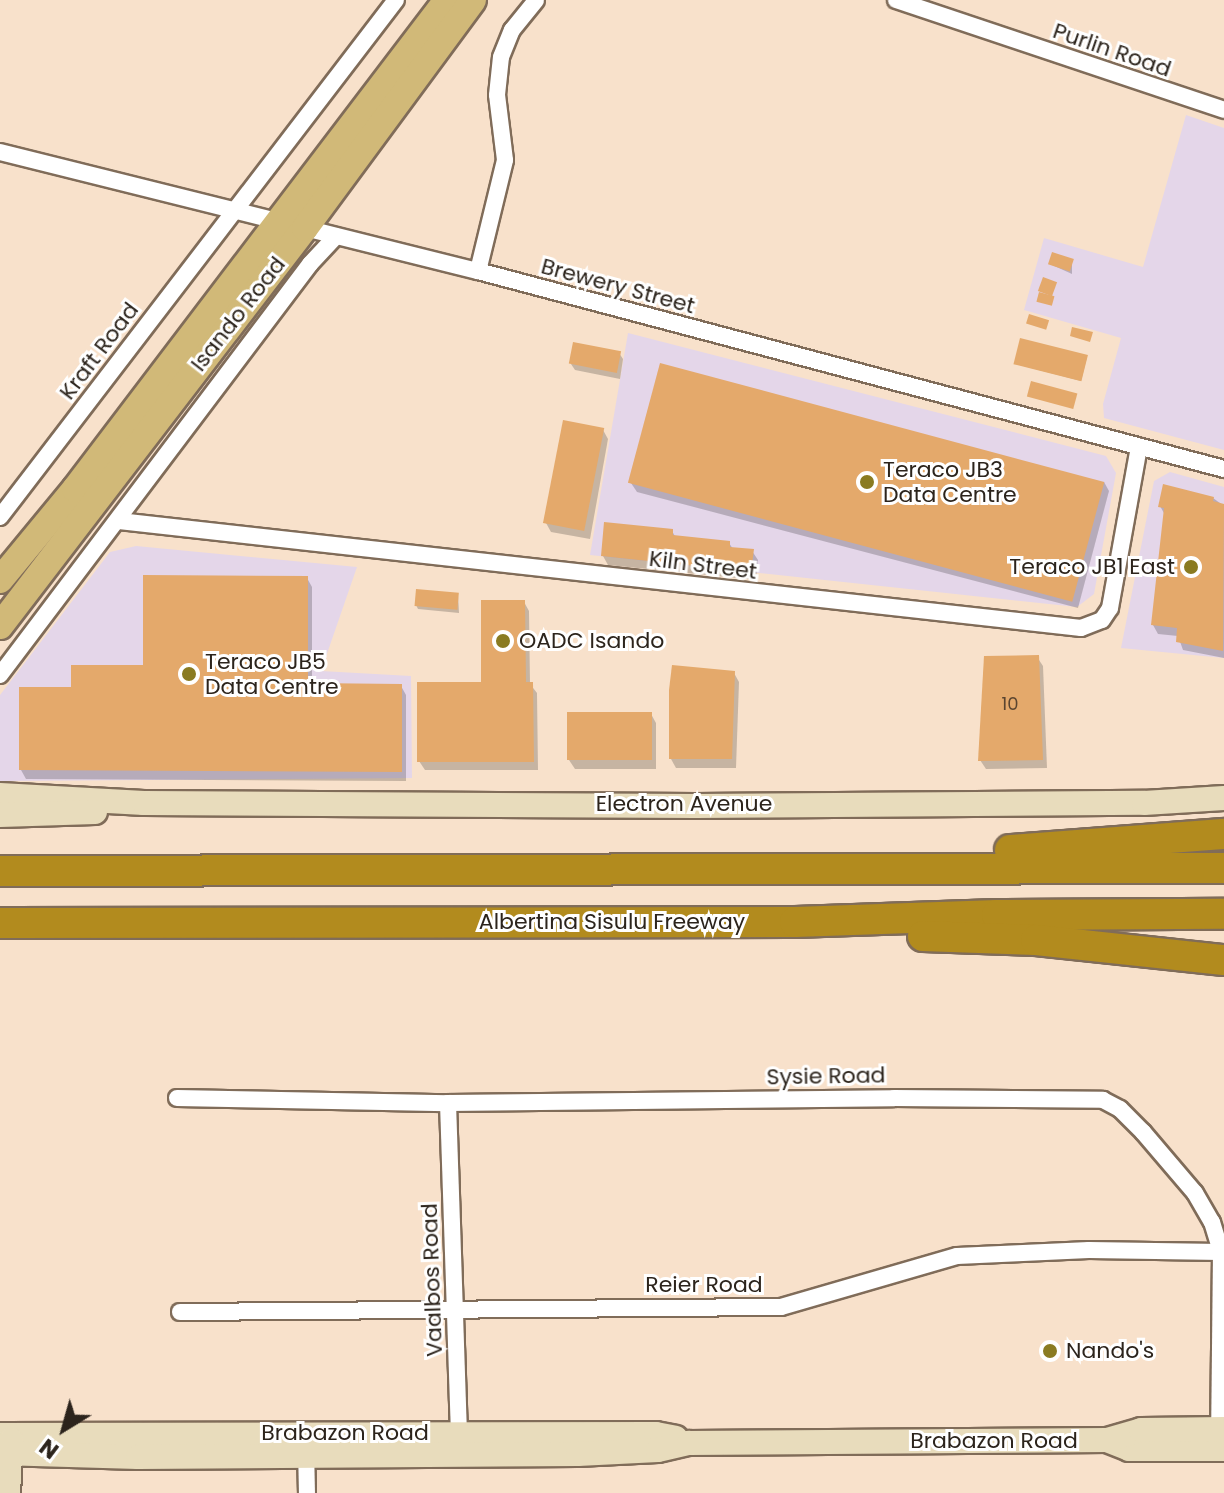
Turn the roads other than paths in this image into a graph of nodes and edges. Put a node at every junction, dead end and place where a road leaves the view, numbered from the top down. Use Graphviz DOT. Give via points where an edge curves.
graph roads {
  1 [pos="396,0"];
  2 [pos="447,0"];
  3 [pos="473,0"];
  4 [pos="536,0"];
  5 [pos="896,0"];
  6 [pos="1224,110"];
  7 [pos="0,152"];
  8 [pos="233,211"];
  9 [pos="278,221"];
  10 [pos="305,228"];
  11 [pos="336,236"];
  12 [pos="478,271"];
  13 [pos="1139,447"];
  14 [pos="1224,469"];
  15 [pos="0,517"];
  16 [pos="119,521"];
  17 [pos="0,580"];
  18 [pos="0,626"];
  19 [pos="0,675"];
  20 [pos="0,795"];
  21 [pos="1224,798"];
  22 [pos="144,803"];
  23 [pos="0,815"];
  24 [pos="1224,834"];
  25 [pos="877,867"];
  26 [pos="1224,868"];
  27 [pos="0,871"];
  28 [pos="1224,914"];
  29 [pos="795,922"];
  30 [pos="0,923"];
  31 [pos="1224,960"];
  32 [pos="177,1098"];
  33 [pos="448,1103"];
  34 [pos="1221,1252"];
  35 [pos="455,1310"];
  36 [pos="180,1312"];
  37 [pos="1222,1439"];
  38 [pos="5,1444"];
  39 [pos="459,1444"];
  40 [pos="306,1445"];
  41 [pos="8,1493"];
  42 [pos="307,1493"];
  1 -- 8 [label="street"];
  2 -- 9 [label="main road, Isando Road"];
  3 -- 10 [label="main road, Isando Road"];
  4 -- 12 [label="street" via="512,30 501,57 497,95 505,160"];
  5 -- 6 [label="street, Purlin Road"];
  7 -- 8 [label="street, Brewery Street"];
  8 -- 9 [label="street, Brewery Street"];
  8 -- 15 [label="street, Kraft Road"];
  9 -- 10 [label="street, Brewery Street"];
  9 -- 17 [label="main road, Isando Road"];
  10 -- 11 [label="street, Brewery Street"];
  10 -- 18 [label="main road, Isando Road"];
  11 -- 12 [label="street, Brewery Street"];
  11 -- 16 [label="street"];
  12 -- 13 [label="street, Brewery Street"];
  13 -- 14 [label="street, Brewery Street"];
  13 -- 16 [label="street, Kiln Street" via="1110,608 1096,624 1081,628"];
  16 -- 19 [label="street"];
  20 -- 22 [label="main road, Electron Avenue"];
  21 -- 22 [label="main road, Electron Avenue" via="696,806"];
  22 -- 23 [label="main road, Electron Avenue" via="109,811"];
  24 -- 25 [label="highway" via="980,853"];
  25 -- 26 [label="highway"];
  25 -- 27 [label="highway"];
  28 -- 29 [label="highway, Albertina Sisulu Freeway"];
  29 -- 30 [label="highway, Albertina Sisulu Freeway"];
  29 -- 31 [label="highway" via="835,933 1036,940"];
  32 -- 33 [label="street, Sysie Road"];
  33 -- 34 [label="street, Sysie Road" via="1103,1100 1133,1122 1195,1193"];
  33 -- 35 [label="street, Vaalbos Road"];
  34 -- 35 [label="street, Reier Road" via="957,1256 781,1307"];
  34 -- 37 [label="street, Sysie Road"];
  35 -- 36 [label="street, Reier Road"];
  35 -- 39 [label="street, Vaalbos Road"];
  37 -- 39 [label="main road, Brabazon Road" via="1141,1430 1107,1440 689,1443 641,1451"];
  38 -- 40 [label="main road, Brabazon Road"];
  38 -- 41 [label="main road"];
  39 -- 40 [label="main road, Brabazon Road"];
  40 -- 42 [label="street"];
}
